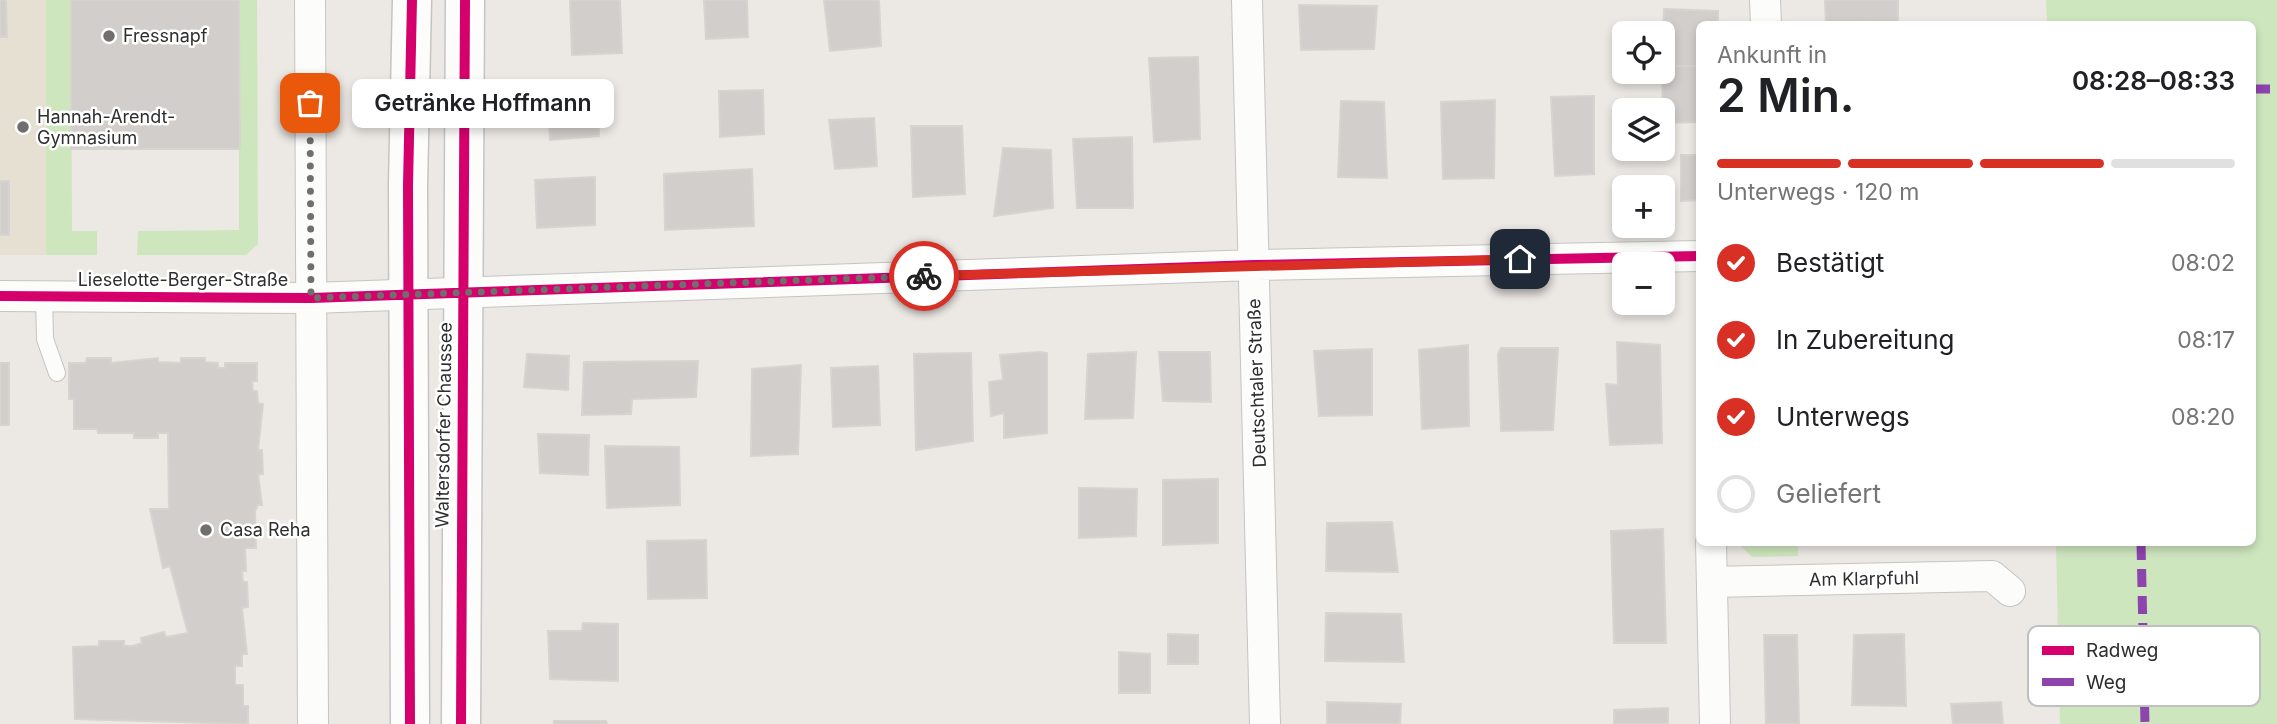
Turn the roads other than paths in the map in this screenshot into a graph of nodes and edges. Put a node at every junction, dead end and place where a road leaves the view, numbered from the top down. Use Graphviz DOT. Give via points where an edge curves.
graph roads {
  1 [pos="310,0"];
  2 [pos="412,0"];
  3 [pos="465,0"];
  4 [pos="1247,0"];
  5 [pos="1765,0"];
  6 [pos="1766,21"];
  7 [pos="1696,256"];
  8 [pos="1254,265"];
  9 [pos="464,292"];
  10 [pos="409,294"];
  11 [pos="0,296"];
  12 [pos="44,296"];
  13 [pos="311,298"];
  14 [pos="57,373"];
  15 [pos="1711,546"];
  16 [pos="1712,582"];
  17 [pos="2010,591"];
  18 [pos="313,724"];
  19 [pos="410,724"];
  20 [pos="461,724"];
  21 [pos="1265,724"];
  22 [pos="1715,724"];
  1 -- 13 [label="street"];
  2 -- 10 [label="main road, Waltersdorfer Chaussee"];
  3 -- 9 [label="main road, Waltersdorfer Chaussee"];
  4 -- 8 [label="street, Deutschtaler Straße"];
  5 -- 6 [label="street"];
  7 -- 8 [label="street, Lieselotte-Berger-Straße"];
  8 -- 9 [label="street, Lieselotte-Berger-Straße"];
  8 -- 21 [label="street, Deutschtaler Straße"];
  9 -- 10 [label="street, Lieselotte-Berger-Straße"];
  9 -- 20 [label="main road, Waltersdorfer Chaussee"];
  10 -- 13 [label="street, Lieselotte-Berger-Straße"];
  10 -- 19 [label="main road, Waltersdorfer Chaussee"];
  11 -- 12 [label="street, Lieselotte-Berger-Straße"];
  12 -- 13 [label="street, Lieselotte-Berger-Straße"];
  12 -- 14 [label="lane" via="45,339"];
  13 -- 18 [label="street"];
  15 -- 16 [label="street"];
  16 -- 17 [label="street, Am Klarpfuhl" via="1993,576"];
  16 -- 22 [label="street"];
}
